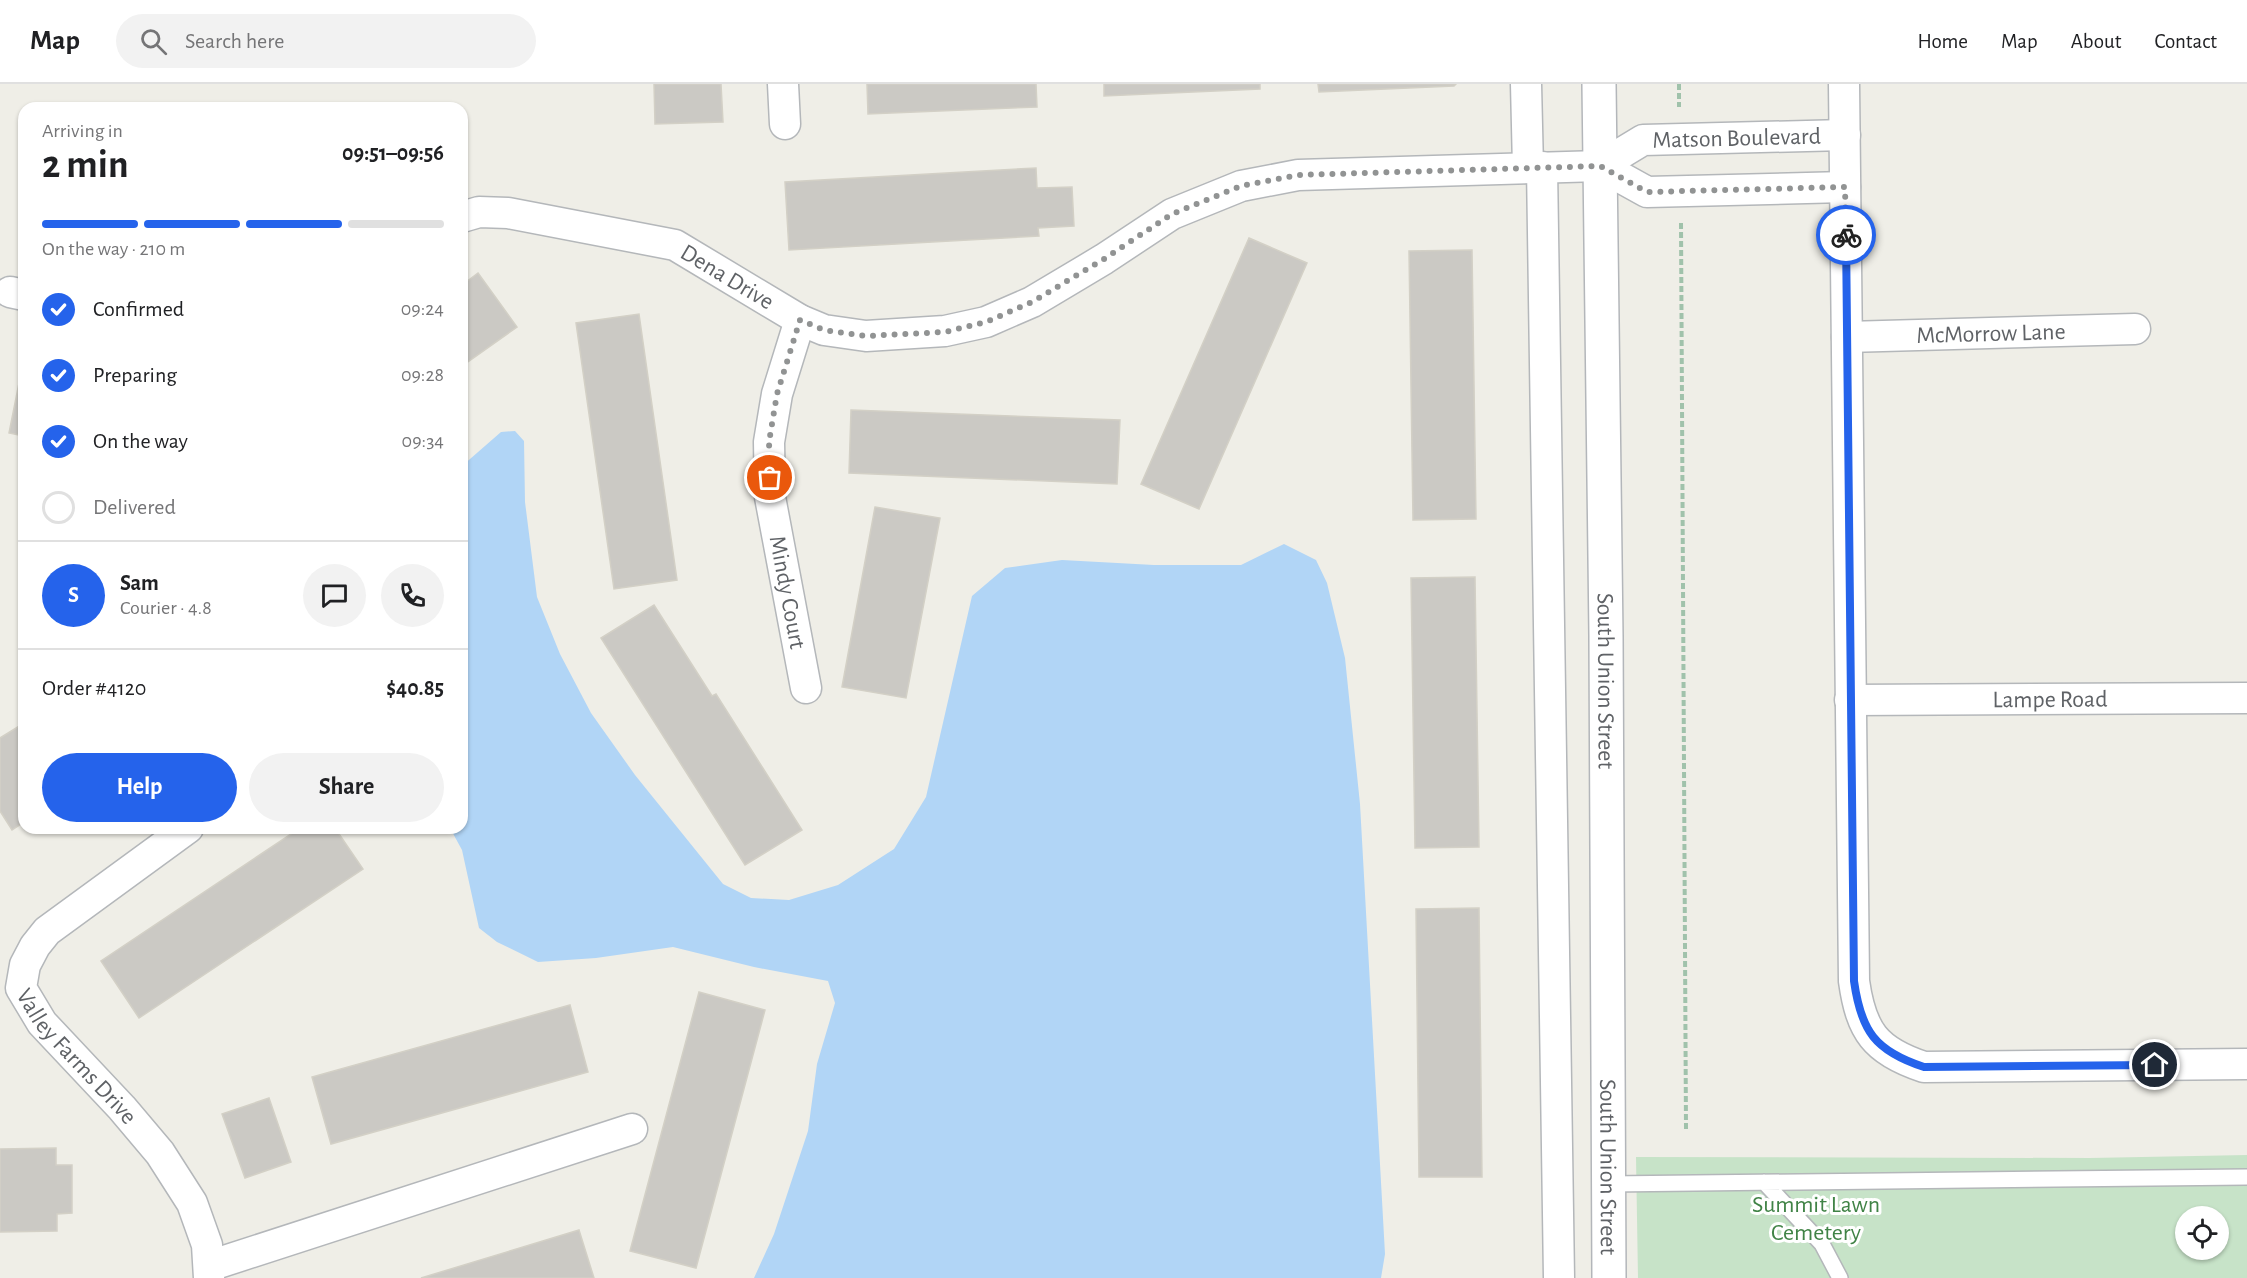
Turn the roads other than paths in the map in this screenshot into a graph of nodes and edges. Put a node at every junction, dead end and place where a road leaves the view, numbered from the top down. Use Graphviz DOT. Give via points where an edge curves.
graph roads {
  1 [pos="783,84"];
  2 [pos="1526,84"];
  3 [pos="1599,84"];
  4 [pos="1844,84"];
  5 [pos="785,124"];
  6 [pos="1845,135"];
  7 [pos="1600,166"];
  8 [pos="1535,167"];
  9 [pos="1845,187"];
  10 [pos="468,215"];
  11 [pos="800,320"];
  12 [pos="2135,329"];
  13 [pos="1846,337"];
  14 [pos="806,688"];
  15 [pos="2247,698"];
  16 [pos="1851,700"];
  17 [pos="180,834"];
  18 [pos="2247,1064"];
  19 [pos="632,1130"];
  20 [pos="2247,1177"];
  21 [pos="1764,1182"];
  22 [pos="1609,1184"];
  23 [pos="209,1272"];
  24 [pos="1559,1278"];
  25 [pos="1609,1278"];
  26 [pos="1840,1278"];
  1 -- 5 [label="street"];
  2 -- 8 [label="street"];
  3 -- 7 [label="street, South Union Street"];
  4 -- 6 [label="street"];
  6 -- 7 [label="street, Matson Boulevard" via="1643,140"];
  6 -- 9 [label="street"];
  7 -- 8 [label="street, Dena Drive"];
  7 -- 9 [label="street, Matson Boulevard" via="1647,192"];
  7 -- 22 [label="street, South Union Street"];
  8 -- 11 [label="street, Dena Drive" via="1298,175 1241,186 1172,214 1032,302 986,322 945,332 866,336 824,330"];
  8 -- 24 [label="street"];
  9 -- 13 [label="street"];
  10 -- 11 [label="street, Dena Drive" via="508,213 675,245"];
  11 -- 14 [label="street, Mindy Court" via="777,394 769,453 770,497"];
  12 -- 13 [label="street, McMorrow Lane"];
  13 -- 16 [label="street"];
  15 -- 16 [label="street, Lampe Road"];
  16 -- 18 [label="street" via="1854,981 1857,1006 1867,1030 1881,1046 1901,1060 1924,1067"];
  17 -- 23 [label="street, Valley Farms Drive" via="47,931 25,964 21,988 42,1023 160,1153 192,1203 207,1245"];
  19 -- 23 [label="street, Valley Farms Drive"];
  20 -- 21 [label="lane"];
  21 -- 22 [label="lane"];
  21 -- 26 [label="lane" via="1822,1244"];
  22 -- 25 [label="street, South Union Street"];
}
